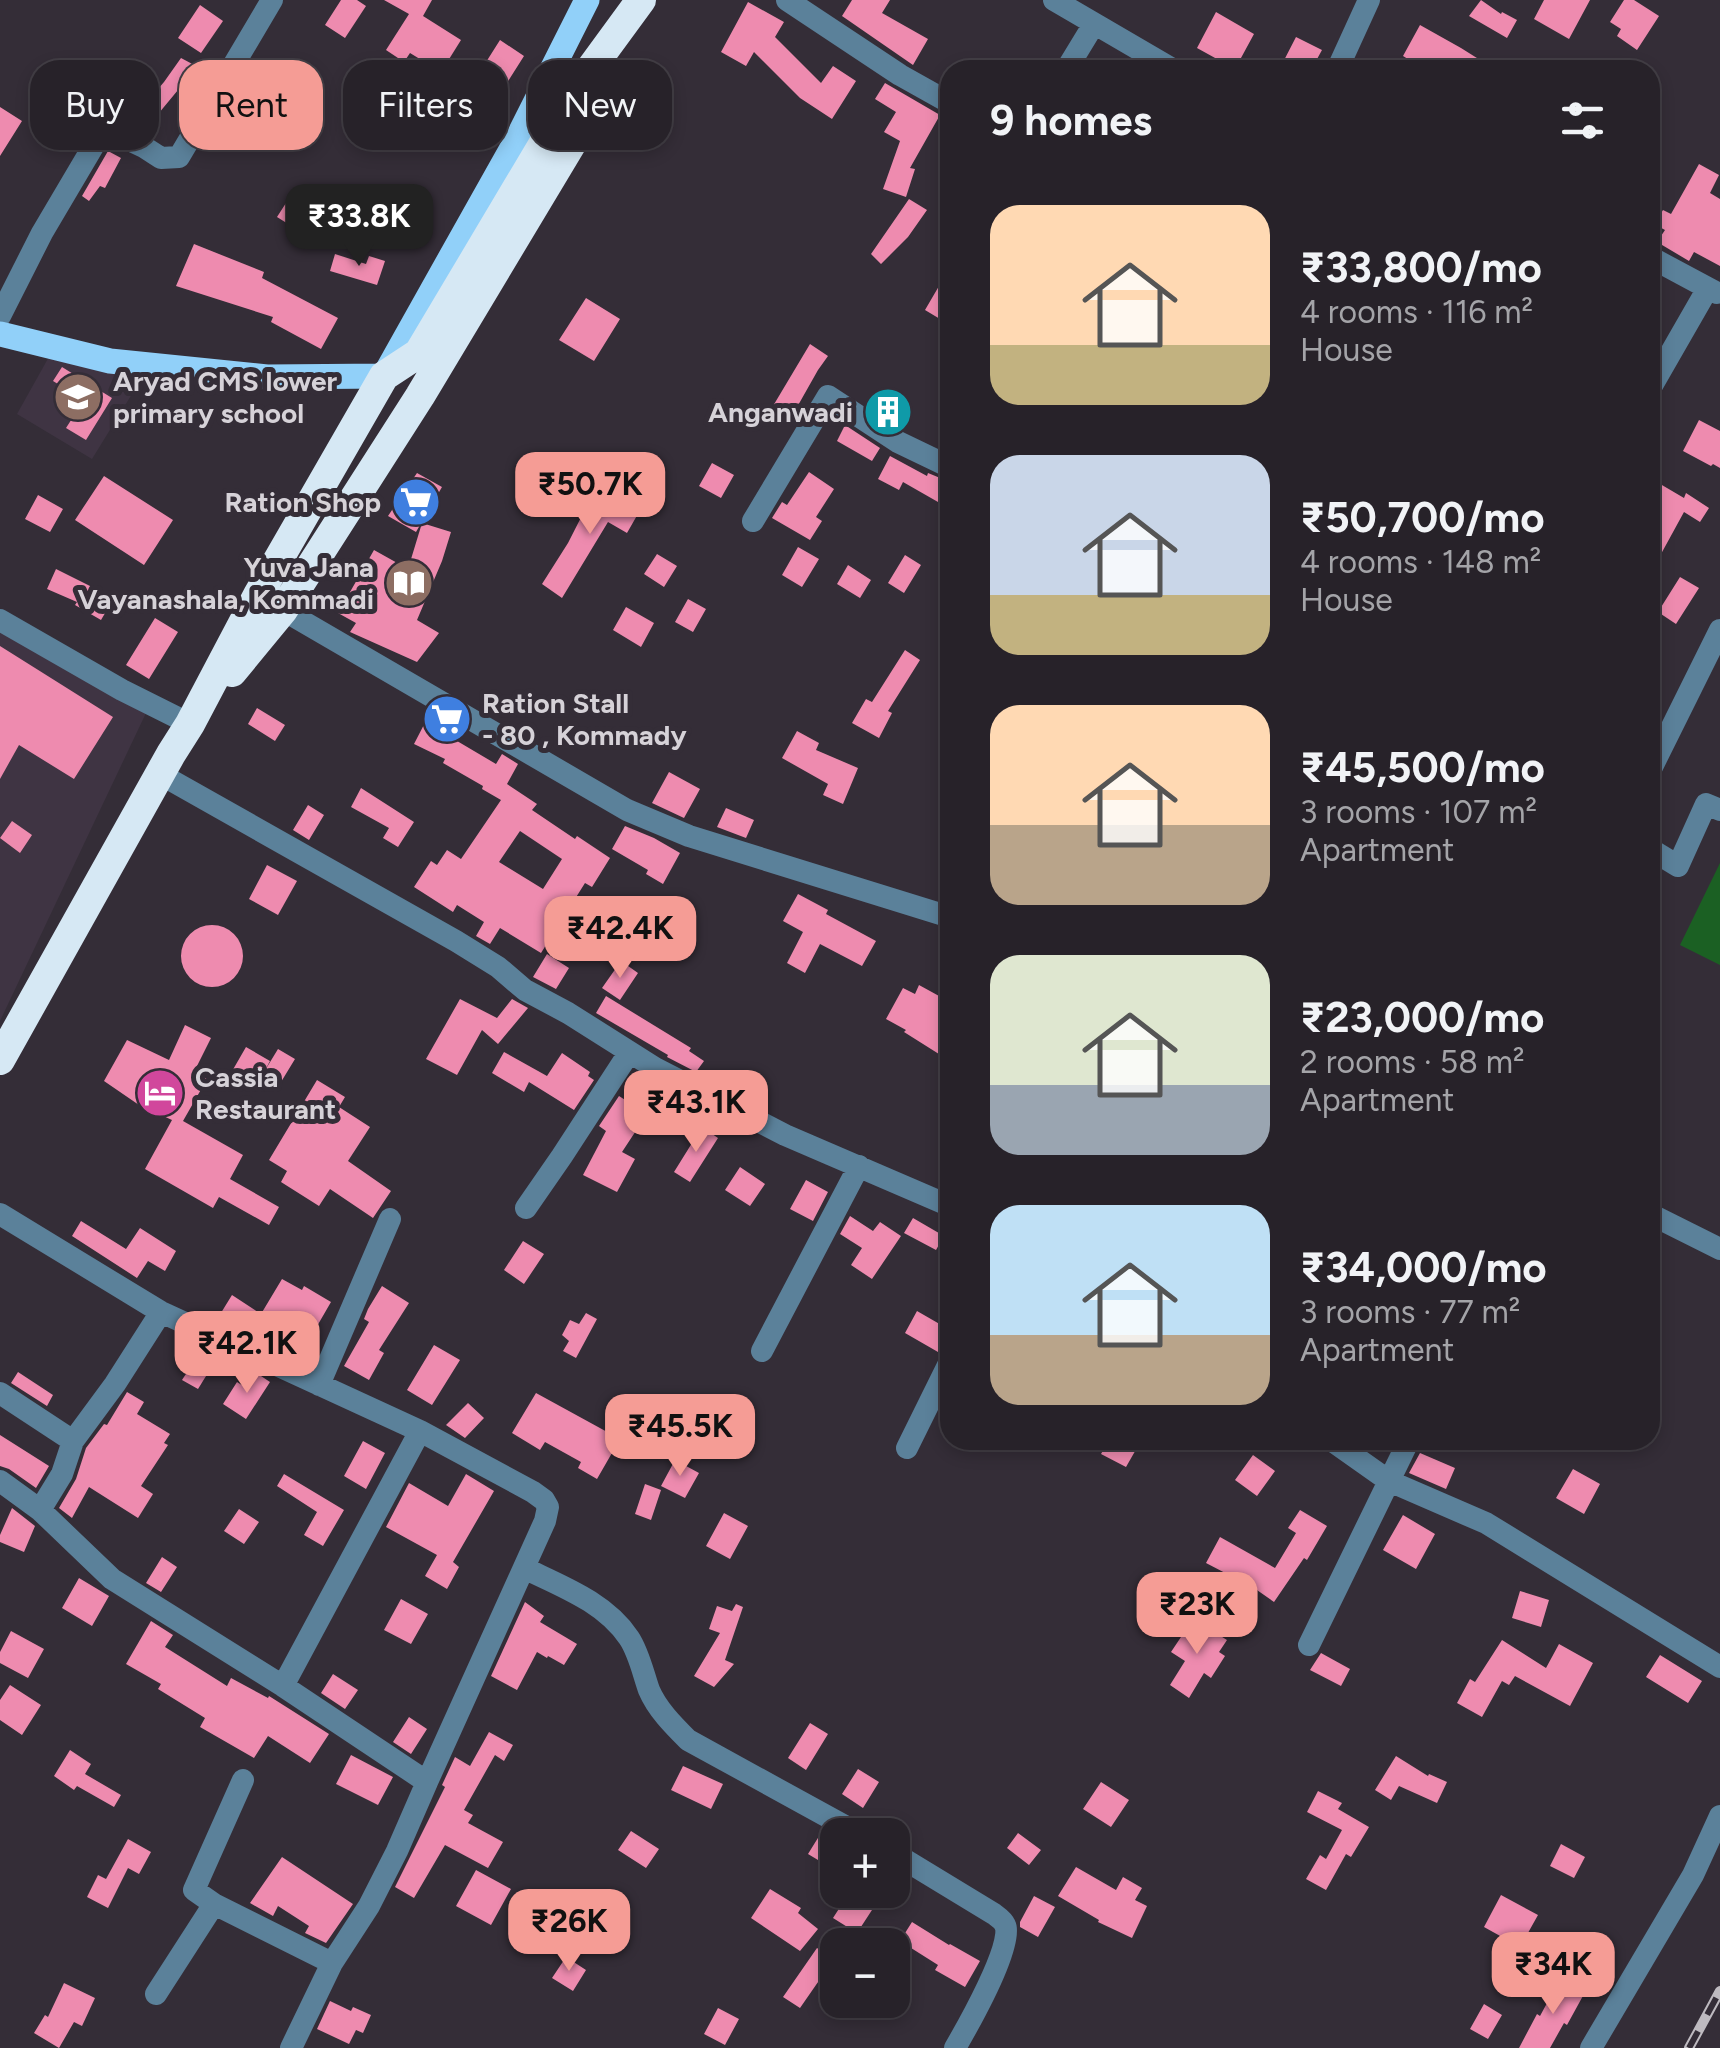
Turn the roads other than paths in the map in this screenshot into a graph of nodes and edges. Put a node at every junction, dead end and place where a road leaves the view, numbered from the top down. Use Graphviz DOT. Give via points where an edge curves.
graph roads {
  1 [pos="272,0"];
  2 [pos="587,0"];
  3 [pos="787,0"];
  4 [pos="1054,0"];
  5 [pos="1368,0"];
  6 [pos="634,11"];
  7 [pos="1094,24"];
  8 [pos="1072,60"];
  9 [pos="1157,60"];
  10 [pos="1341,60"];
  11 [pos="940,98"];
  12 [pos="1660,261"];
  13 [pos="1714,291"];
  14 [pos="0,316"];
  15 [pos="0,334"];
  16 [pos="1660,374"];
  17 [pos="384,376"];
  18 [pos="420,396"];
  19 [pos="940,462"];
  20 [pos="753,521"];
  21 [pos="283,610"];
  22 [pos="0,620"];
  23 [pos="1720,630"];
  24 [pos="190,724"];
  25 [pos="1660,751"];
  26 [pos="160,774"];
  27 [pos="1720,810"];
  28 [pos="1660,855"];
  29 [pos="940,914"];
  30 [pos="628,1053"];
  31 [pos="0,1060"];
  32 [pos="859,1166"];
  33 [pos="940,1202"];
  34 [pos="526,1208"];
  35 [pos="0,1214"];
  36 [pos="1660,1219"];
  37 [pos="390,1220"];
  38 [pos="1720,1249"];
  39 [pos="161,1312"];
  40 [pos="762,1351"];
  41 [pos="940,1381"];
  42 [pos="319,1384"];
  43 [pos="0,1394"];
  44 [pos="420,1431"];
  45 [pos="73,1441"];
  46 [pos="907,1448"];
  47 [pos="1344,1450"];
  48 [pos="1405,1450"];
  49 [pos="0,1481"];
  50 [pos="1389,1481"];
  51 [pos="40,1510"];
  52 [pos="524,1568"];
  53 [pos="1309,1645"];
  54 [pos="1720,1667"];
  55 [pos="283,1686"];
  56 [pos="243,1780"];
  57 [pos="427,1782"];
  58 [pos="1720,1816"];
  59 [pos="830,1818"];
  60 [pos="910,1863"];
  61 [pos="214,1904"];
  62 [pos="332,1963"];
  63 [pos="156,1994"];
  64 [pos="291,2048"];
  65 [pos="954,2048"];
  66 [pos="1592,2048"];
  1 -- 14 [label="street" via="179,157 161,158 104,128"];
  2 -- 17 [label="main road"];
  3 -- 11 [label="street"];
  4 -- 7 [label="street"];
  5 -- 10 [label="street"];
  6 -- 17 [label="highway" via="578,86 419,353"];
  6 -- 18 [label="highway" via="573,141"];
  7 -- 8 [label="street"];
  7 -- 9 [label="street"];
  12 -- 13 [label="street"];
  13 -- 16 [label="street"];
  15 -- 17 [label="main road" via="110,360 267,376"];
  17 -- 18 [label="highway"];
  17 -- 24 [label="highway"];
  18 -- 21 [label="highway"];
  19 -- 20 [label="street" via="828,396"];
  21 -- 24 [label="highway"];
  21 -- 29 [label="street" via="627,810 689,836"];
  22 -- 24 [label="street"];
  23 -- 25 [label="street"];
  24 -- 26 [label="highway"];
  26 -- 30 [label="street" via="456,940"];
  26 -- 31 [label="highway"];
  27 -- 28 [label="street" via="1706,804 1678,866"];
  30 -- 32 [label="street"];
  30 -- 34 [label="street"];
  32 -- 33 [label="street"];
  32 -- 40 [label="street"];
  35 -- 39 [label="street"];
  36 -- 38 [label="street"];
  37 -- 42 [label="street"];
  39 -- 42 [label="street"];
  39 -- 45 [label="street"];
  41 -- 46 [label="street"];
  42 -- 44 [label="street"];
  43 -- 45 [label="street"];
  44 -- 52 [label="street" via="547,1504"];
  44 -- 55 [label="street"];
  45 -- 51 [label="street"];
  47 -- 50 [label="street"];
  48 -- 50 [label="street"];
  49 -- 51 [label="street"];
  50 -- 53 [label="street"];
  50 -- 54 [label="street" via="1486,1522"];
  51 -- 55 [label="street" via="112,1579"];
  52 -- 57 [label="street"];
  52 -- 59 [label="street" via="618,1623 651,1694 688,1740"];
  55 -- 57 [label="street"];
  56 -- 61 [label="street" via="194,1890"];
  57 -- 62 [label="street" via="368,1906"];
  58 -- 66 [label="street"];
  60 -- 65 [label="street" via="1005,1925 1002,1956"];
  61 -- 62 [label="street"];
  61 -- 63 [label="street"];
  62 -- 64 [label="street"];
}
